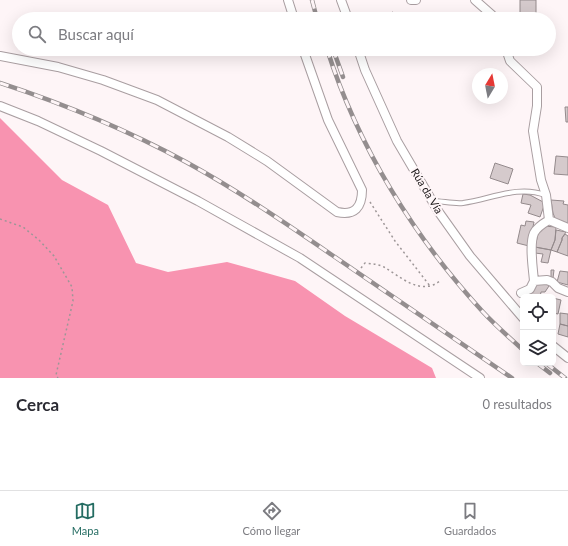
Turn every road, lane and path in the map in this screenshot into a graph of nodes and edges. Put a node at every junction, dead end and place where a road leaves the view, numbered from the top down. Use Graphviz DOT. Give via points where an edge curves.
graph roads {
  1 [pos="288,0"];
  2 [pos="341,0"];
  3 [pos="411,0"];
  4 [pos="416,0"];
  5 [pos="476,0"];
  6 [pos="292,12"];
  7 [pos="345,12"];
  8 [pos="489,12"];
  9 [pos="0,56"];
  10 [pos="305,56"];
  11 [pos="360,56"];
  12 [pos="508,56"];
  13 [pos="0,106"];
  14 [pos="362,190"];
  15 [pos="546,195"];
  16 [pos="432,201"];
  17 [pos="0,219"];
  18 [pos="549,220"];
  19 [pos="568,228"];
  20 [pos="361,268"];
  21 [pos="440,281"];
  22 [pos="534,281"];
  23 [pos="430,286"];
  24 [pos="521,292"];
  25 [pos="568,292"];
  26 [pos="520,314"];
  27 [pos="556,348"];
  28 [pos="568,358"];
  29 [pos="58,378"];
  30 [pos="480,378"];
  1 -- 6 [label="street"];
  2 -- 7 [label="street"];
  3 -- 4 [label="street"];
  5 -- 8 [label="street"];
  9 -- 14 [label="street" via="73,72 128,88 157,100 228,137 267,161 338,212 354,211 362,199"];
  10 -- 14 [label="street" via="328,120"];
  11 -- 16 [label="street, Rúa da Vía" via="397,141"];
  12 -- 15 [label="street" via="510,61 537,87 533,131"];
  13 -- 30 [label="street" via="101,151 294,255"];
  14 -- 23 [label="path" via="395,242"];
  15 -- 16 [label="lane" via="535,192 509,192 462,203"];
  15 -- 18 [label="street"];
  16 -- 26 [label="street, Rúa da Vía" via="470,256"];
  17 -- 29 [label="path" via="23,227 39,240 54,256 72,287 73,302 56,375"];
  18 -- 19 [label="street"];
  18 -- 22 [label="street" via="534,232 531,252"];
  20 -- 23 [label="path" via="365,263 374,264 416,286"];
  21 -- 23 [label="path"];
  22 -- 24 [label="street" via="530,289"];
  22 -- 25 [label="street" via="547,280"];
  27 -- 28 [label="street"];
}
